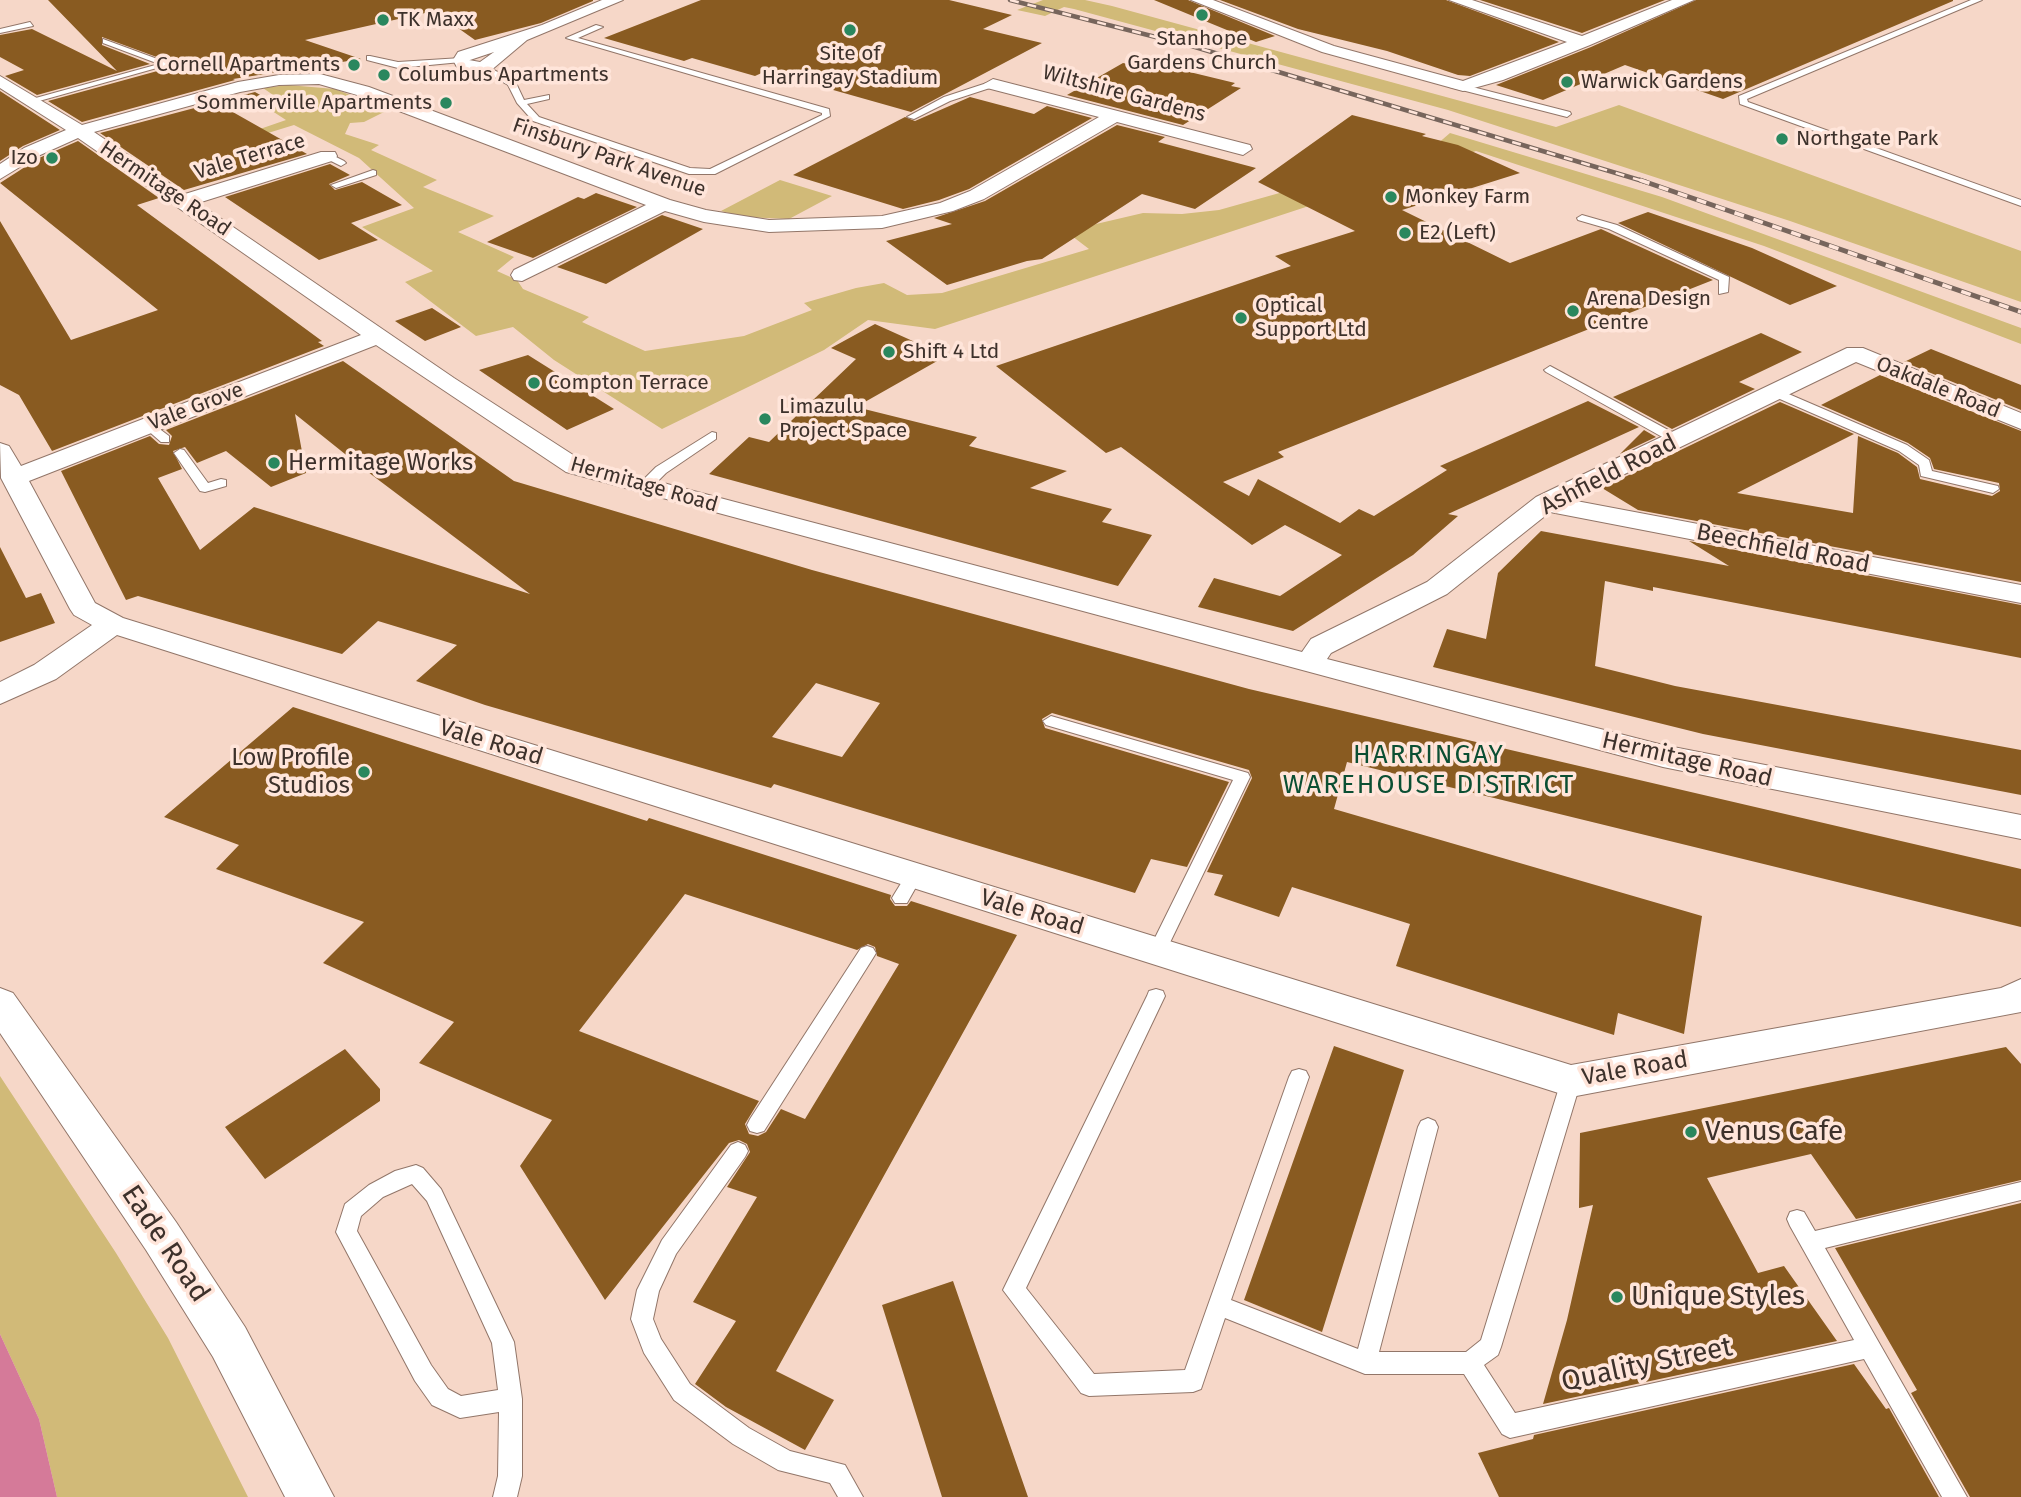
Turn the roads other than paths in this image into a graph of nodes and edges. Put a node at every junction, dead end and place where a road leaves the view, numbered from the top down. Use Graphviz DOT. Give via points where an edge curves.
graph roads {
  1 [pos="611,0"];
  2 [pos="1199,0"];
  3 [pos="1457,0"];
  4 [pos="1686,0"];
  5 [pos="1978,0"];
  6 [pos="30,24"];
  7 [pos="599,27"];
  8 [pos="0,32"];
  9 [pos="520,39"];
  10 [pos="106,41"];
  11 [pos="1584,42"];
  12 [pos="370,58"];
  13 [pos="461,60"];
  14 [pos="483,68"];
  15 [pos="0,81"];
  16 [pos="993,84"];
  17 [pos="1451,84"];
  18 [pos="545,97"];
  19 [pos="19,98"];
  20 [pos="521,103"];
  21 [pos="1567,114"];
  22 [pos="1115,115"];
  23 [pos="911,117"];
  24 [pos="79,131"];
  25 [pos="1243,149"];
  26 [pos="335,159"];
  27 [pos="0,173"];
  28 [pos="365,174"];
  29 [pos="336,185"];
  30 [pos="184,201"];
  31 [pos="2021,203"];
  32 [pos="663,204"];
  33 [pos="1582,218"];
  34 [pos="522,275"];
  35 [pos="1723,292"];
  36 [pos="378,336"];
  37 [pos="1855,353"];
  38 [pos="1550,370"];
  39 [pos="1776,393"];
  40 [pos="2021,422"];
  41 [pos="712,436"];
  42 [pos="1677,440"];
  43 [pos="0,452"];
  44 [pos="180,453"];
  45 [pos="14,478"];
  46 [pos="221,483"];
  47 [pos="645,486"];
  48 [pos="1993,489"];
  49 [pos="1545,503"];
  50 [pos="2021,594"];
  51 [pos="113,624"];
  52 [pos="1309,664"];
  53 [pos="0,694"];
  54 [pos="1051,722"];
  55 [pos="2021,827"];
  56 [pos="1157,952"];
  57 [pos="867,953"];
  58 [pos="1156,996"];
  59 [pos="0,1003"];
  60 [pos="2017,1003"];
  61 [pos="1299,1077"];
  62 [pos="1571,1081"];
  63 [pos="757,1125"];
  64 [pos="1428,1127"];
  65 [pos="738,1151"];
  66 [pos="2021,1191"];
  67 [pos="1797,1219"];
  68 [pos="1810,1242"];
  69 [pos="1218,1305"];
  70 [pos="1870,1347"];
  71 [pos="1365,1363"];
  72 [pos="1470,1363"];
  73 [pos="511,1399"];
  74 [pos="310,1497"];
  75 [pos="505,1497"];
  76 [pos="851,1497"];
  77 [pos="1955,1497"];
  1 -- 9 [label="street"];
  2 -- 17 [label="street" via="1328,49"];
  3 -- 11 [label="street"];
  4 -- 11 [label="street"];
  5 -- 31 [label="lane" via="1742,98 1744,104"];
  6 -- 8 [label="lane"];
  7 -- 20 [label="lane" via="570,38 826,111 826,116 702,173 551,125 536,119"];
  9 -- 13 [label="street"];
  9 -- 14 [label="street"];
  10 -- 19 [label="lane" via="167,64"];
  11 -- 17 [label="street" via="1473,85"];
  12 -- 13 [label="lane" via="398,65"];
  13 -- 14 [label="street" via="464,65"];
  14 -- 20 [label="lane" via="512,83"];
  15 -- 19 [label="street, Hermitage Road"];
  16 -- 22 [label="street, Wiltshire Gardens"];
  16 -- 23 [label="lane"];
  17 -- 21 [label="lane"];
  18 -- 20 [label="lane"];
  19 -- 24 [label="street, Hermitage Road"];
  22 -- 25 [label="street, Wiltshire Gardens"];
  22 -- 32 [label="street, Finsbury Park Avenue" via="977,195 882,222 769,226"];
  24 -- 27 [label="street" via="31,152"];
  24 -- 30 [label="street, Hermitage Road"];
  24 -- 32 [label="street, Finsbury Park Avenue" via="239,87 320,79"];
  26 -- 30 [label="street, Vale Terrace"];
  28 -- 29 [label="lane"];
  30 -- 36 [label="street, Hermitage Road"];
  32 -- 34 [label="street"];
  33 -- 35 [label="lane" via="1613,227 1725,279"];
  36 -- 45 [label="street, Vale Grove" via="157,432"];
  36 -- 47 [label="street, Hermitage Road" via="567,464"];
  37 -- 39 [label="street, Ashfield Road"];
  37 -- 40 [label="street, Oakdale Road"];
  38 -- 42 [label="lane"];
  39 -- 42 [label="street, Ashfield Road"];
  39 -- 48 [label="lane" via="1903,448 1925,463 1926,473"];
  41 -- 47 [label="lane"];
  42 -- 49 [label="street, Ashfield Road"];
  43 -- 45 [label="street, Vale Road"];
  44 -- 46 [label="lane" via="205,488"];
  45 -- 51 [label="street, Vale Road" via="84,609"];
  47 -- 52 [label="street, Hermitage Road"];
  49 -- 50 [label="street, Beechfield Road"];
  49 -- 52 [label="street, Ashfield Road" via="1437,588 1321,646"];
  51 -- 53 [label="street" via="44,672"];
  51 -- 56 [label="street, Vale Road" via="907,887"];
  52 -- 55 [label="street, Hermitage Road" via="1639,750"];
  54 -- 56 [label="lane" via="1242,777"];
  56 -- 62 [label="street, Vale Road"];
  57 -- 63 [label="lane"];
  58 -- 69 [label="lane" via="1014,1290 1089,1385 1193,1381"];
  59 -- 74 [label="street, Eade Road" via="229,1342"];
  60 -- 62 [label="street, Vale Road"];
  61 -- 69 [label="lane"];
  62 -- 72 [label="lane" via="1490,1347"];
  64 -- 71 [label="lane"];
  65 -- 76 [label="lane" via="669,1247 648,1290 642,1318 652,1345 682,1392 741,1436 786,1462 837,1473"];
  66 -- 68 [label="lane"];
  67 -- 68 [label="lane"];
  68 -- 70 [label="lane"];
  69 -- 71 [label="lane"];
  70 -- 72 [label="lane, Quality Street" via="1510,1426"];
  70 -- 77 [label="lane"];
  71 -- 72 [label="lane"];
  73 -- 73 [label="lane" via="503,1342 434,1195 416,1174 376,1191 352,1210 346,1232 423,1373 440,1397 460,1407"];
  73 -- 75 [label="lane" via="510,1476"];
}
